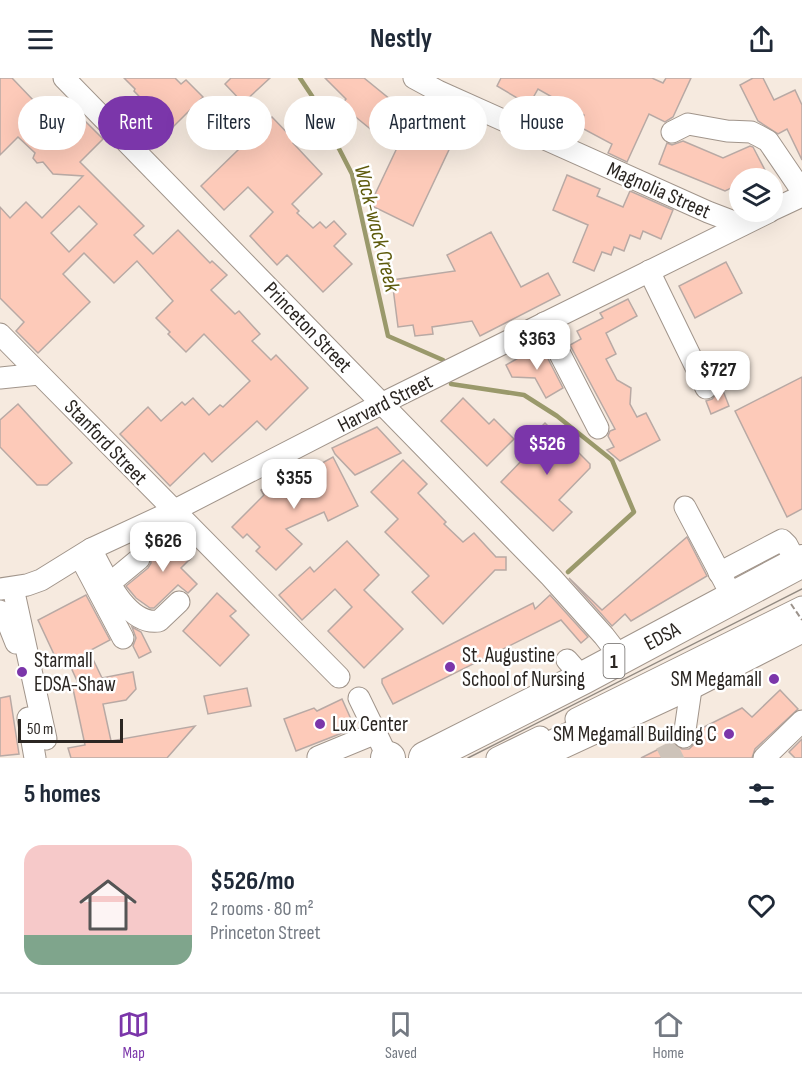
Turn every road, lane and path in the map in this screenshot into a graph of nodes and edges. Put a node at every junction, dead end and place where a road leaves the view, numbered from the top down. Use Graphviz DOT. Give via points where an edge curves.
graph roads {
  1 [pos="64,78"];
  2 [pos="414,78"];
  3 [pos="672,132"];
  4 [pos="802,191"];
  5 [pos="802,196"];
  6 [pos="783,205"];
  7 [pos="748,222"];
  8 [pos="742,225"];
  9 [pos="649,271"];
  10 [pos="544,323"];
  11 [pos="0,334"];
  12 [pos="39,374"];
  13 [pos="0,378"];
  14 [pos="706,388"];
  15 [pos="383,404"];
  16 [pos="598,428"];
  17 [pos="685,507"];
  18 [pos="173,511"];
  19 [pos="86,552"];
  20 [pos="139,559"];
  21 [pos="800,568"];
  22 [pos="111,583"];
  23 [pos="726,586"];
  24 [pos="6,589"];
  25 [pos="179,602"];
  26 [pos="0,611"];
  27 [pos="798,614"];
  28 [pos="123,638"];
  29 [pos="621,658"];
  30 [pos="339,677"];
  31 [pos="692,682"];
  32 [pos="359,698"];
  33 [pos="802,721"];
  34 [pos="684,737"];
  35 [pos="46,739"];
  36 [pos="385,752"];
  37 [pos="545,756"];
  38 [pos="318,757"];
  39 [pos="35,758"];
  40 [pos="425,758"];
  41 [pos="448,758"];
  42 [pos="497,758"];
  43 [pos="764,758"];
  1 -- 15 [label="street, Princeton Street"];
  2 -- 8 [label="street, Magnolia Street"];
  3 -- 4 [label="street" via="688,124 751,132 768,141"];
  5 -- 6 [label="street, Harvard Street"];
  7 -- 8 [label="street, Harvard Street"];
  8 -- 9 [label="street, Harvard Street"];
  9 -- 10 [label="street, Harvard Street"];
  9 -- 14 [label="street"];
  10 -- 15 [label="street, Harvard Street"];
  10 -- 16 [label="street"];
  11 -- 12 [label="street, Stanford Street"];
  12 -- 13 [label="street"];
  12 -- 18 [label="street, Stanford Street"];
  15 -- 18 [label="street, Harvard Street"];
  15 -- 29 [label="street, Princeton Street" via="552,577"];
  17 -- 23 [label="street"];
  18 -- 19 [label="street, Harvard Street"];
  18 -- 30 [label="street, Stanford Street"];
  19 -- 22 [label="street"];
  19 -- 24 [label="street, Harvard Street" via="41,580"];
  19 -- 28 [label="street"];
  20 -- 22 [label="street"];
  21 -- 23 [label="highway, EDSA / 1"];
  21 -- 41 [label="street"];
  22 -- 25 [label="street" via="124,605 147,621 159,621"];
  23 -- 29 [label="highway, EDSA / 1"];
  24 -- 35 [label="street"];
  26 -- 39 [label="street" via="15,641"];
  27 -- 31 [label="highway"];
  27 -- 42 [label="street"];
  29 -- 40 [label="highway, EDSA / 1" via="575,669"];
  31 -- 34 [label="street"];
  31 -- 37 [label="highway"];
  32 -- 36 [label="street"];
  33 -- 43 [label="street"];
  36 -- 38 [label="street"];
}
